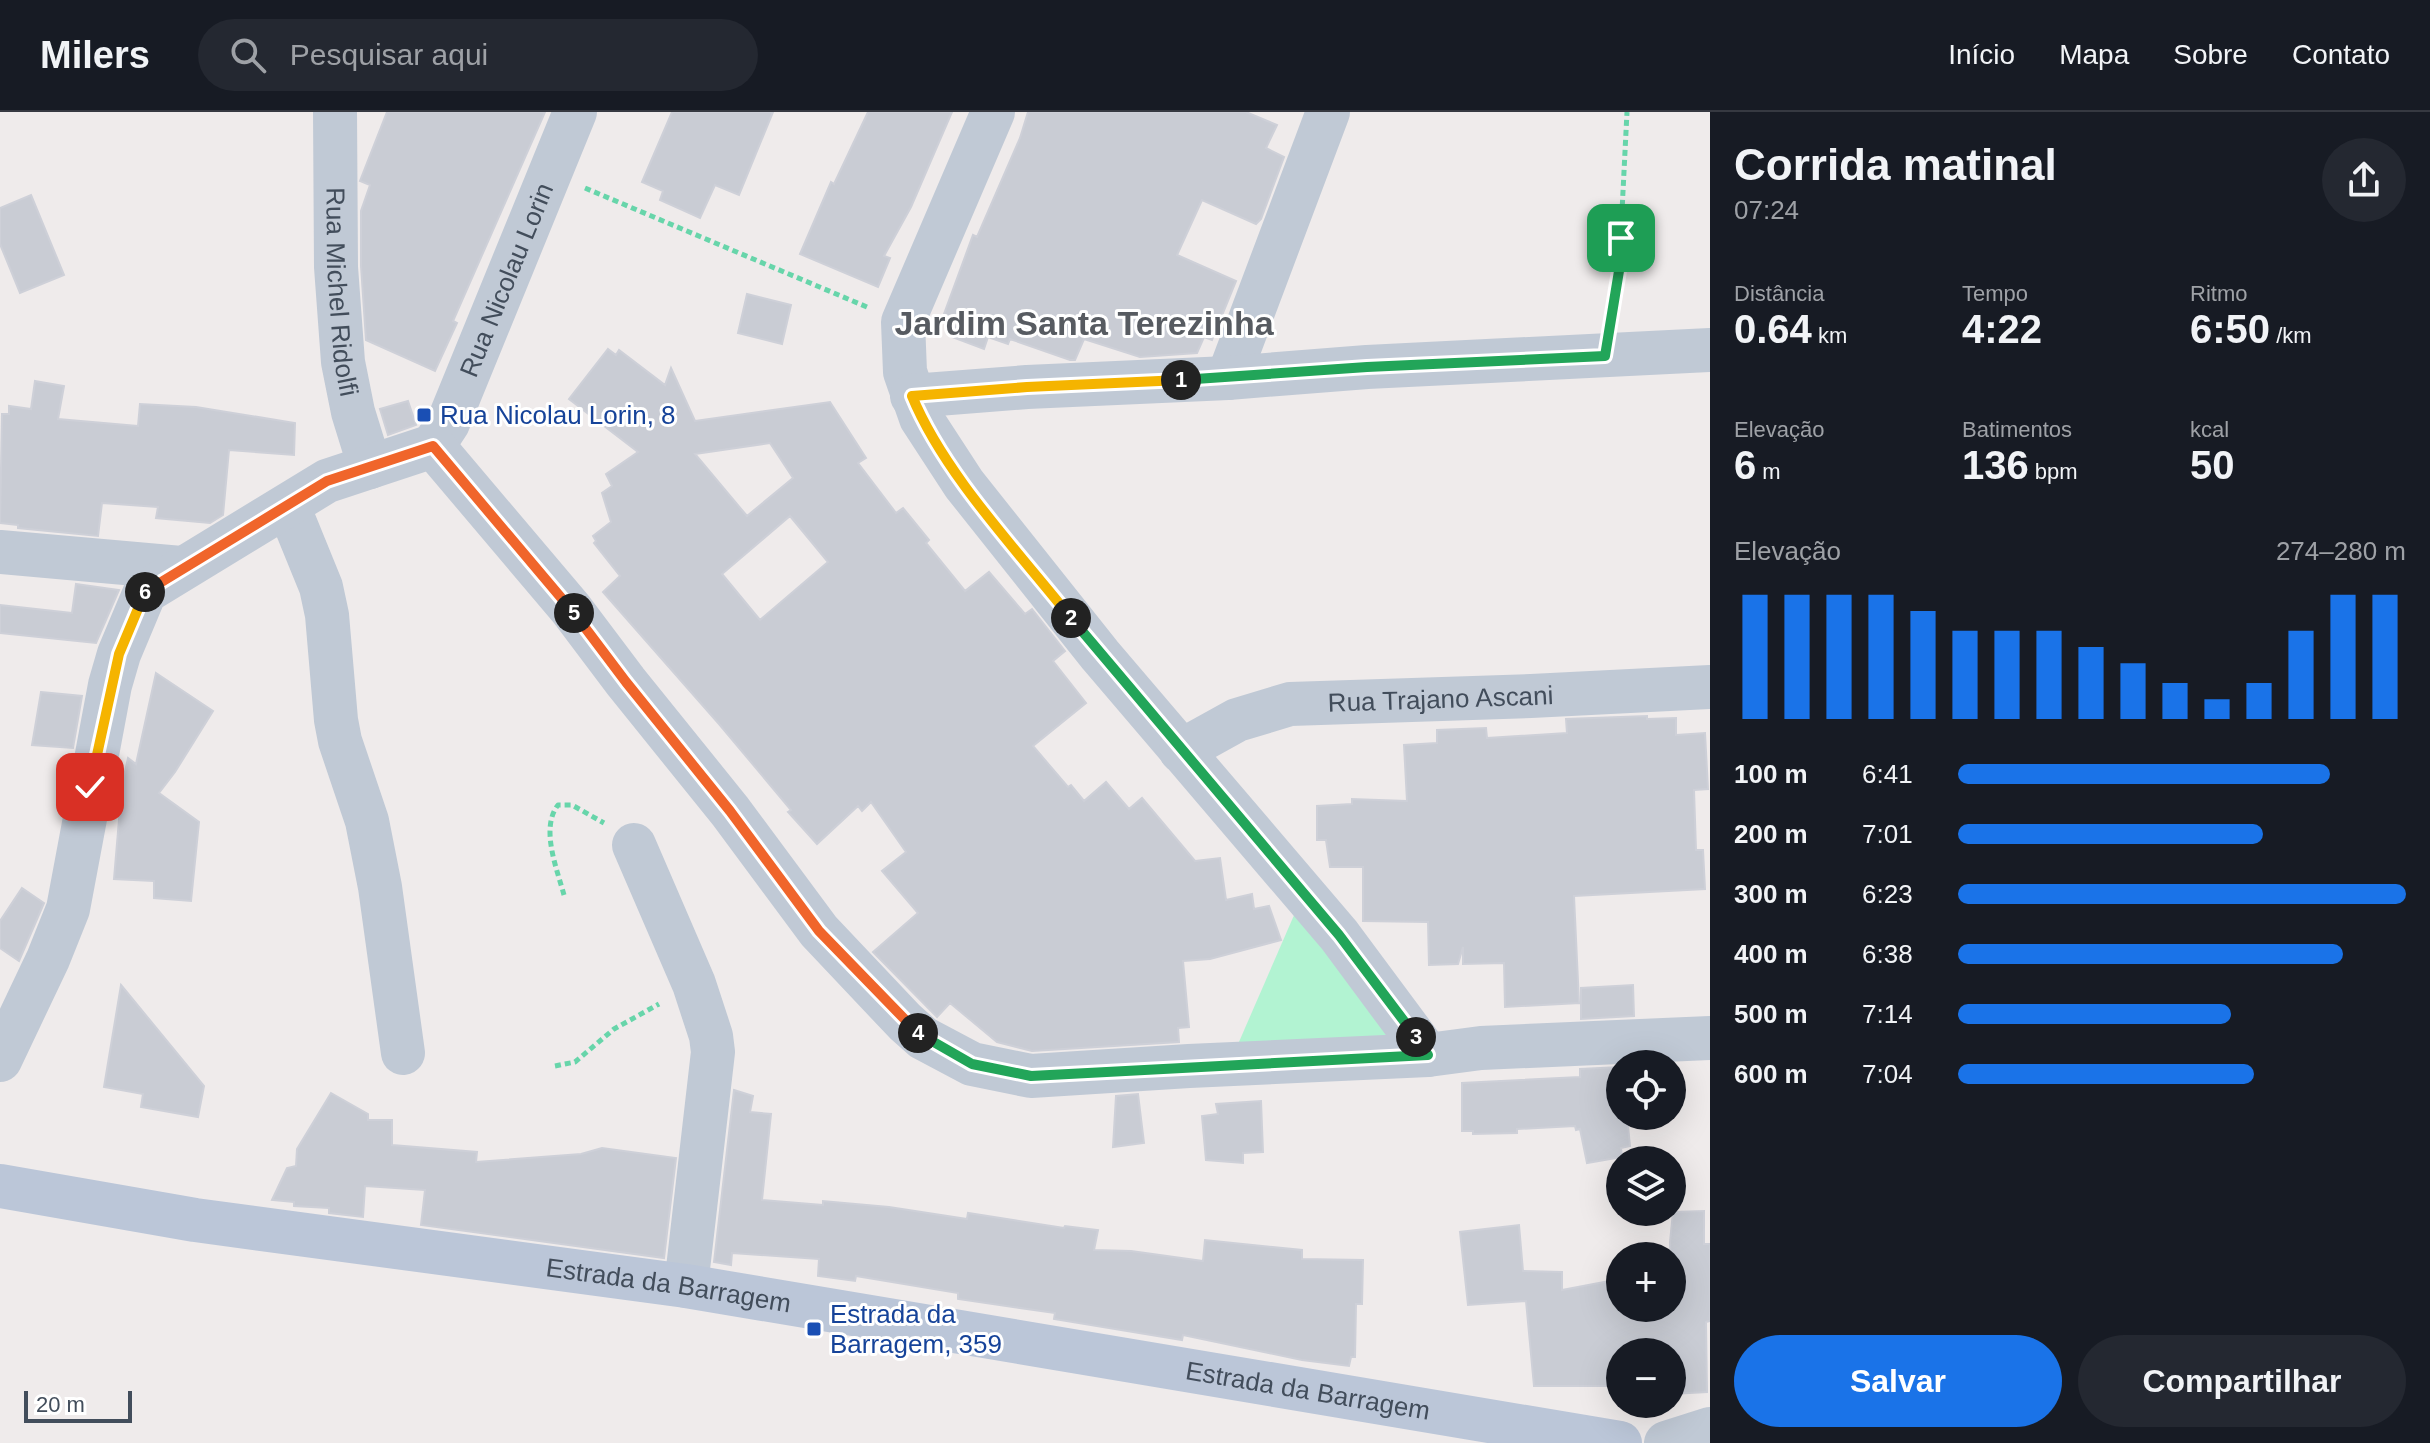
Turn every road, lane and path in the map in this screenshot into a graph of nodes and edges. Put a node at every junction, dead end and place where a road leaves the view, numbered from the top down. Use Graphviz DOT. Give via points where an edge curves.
graph roads {
  1 [pos="335,112"];
  2 [pos="575,112"];
  3 [pos="993,112"];
  4 [pos="1328,112"];
  5 [pos="1627,112"];
  6 [pos="551,173"];
  7 [pos="903,322"];
  8 [pos="1710,350"];
  9 [pos="1605,356"];
  10 [pos="1228,378"];
  11 [pos="912,396"];
  12 [pos="433,446"];
  13 [pos="370,467"];
  14 [pos="288,506"];
  15 [pos="0,552"];
  16 [pos="181,568"];
  17 [pos="1710,687"];
  18 [pos="1181,751"];
  19 [pos="634,845"];
  20 [pos="564,895"];
  21 [pos="694,984"];
  22 [pos="1710,1038"];
  23 [pos="403,1053"];
  24 [pos="1428,1055"];
  25 [pos="0,1060"];
  26 [pos="555,1066"];
  27 [pos="0,1186"];
  28 [pos="686,1286"];
  29 [pos="1710,1429"];
  30 [pos="1620,1443"];
  31 [pos="1666,1443"];
  1 -- 13 [label="street, Rua Michel Ridolfi" via="343,362"];
  2 -- 6 [label="street, Rua Nicolau Lorin"];
  3 -- 7 [label="street"];
  4 -- 10 [label="street"];
  5 -- 9 [label="path" via="1619,271"];
  6 -- 7 [label="path"];
  6 -- 12 [label="street, Rua Nicolau Lorin" via="448,423"];
  7 -- 11 [label="street" via="905,372"];
  8 -- 9 [label="street"];
  9 -- 10 [label="street"];
  10 -- 11 [label="street"];
  11 -- 18 [label="street" via="964,484"];
  12 -- 13 [label="street"];
  12 -- 24 [label="street" via="571,609 819,931 923,1038 972,1064 1031,1076"];
  13 -- 14 [label="street" via="327,481"];
  14 -- 16 [label="street"];
  14 -- 23 [label="street" via="327,615 336,720 367,821"];
  15 -- 16 [label="street"];
  16 -- 25 [label="street" via="145,592 119,654 68,909"];
  17 -- 18 [label="street, Rua Trajano Ascani" via="1290,704 1237,720"];
  18 -- 24 [label="street" via="1339,935"];
  19 -- 20 [label="path" via="580,809 558,805 550,824"];
  19 -- 21 [label="street"];
  21 -- 26 [label="path" via="614,1029 575,1062"];
  21 -- 28 [label="street" via="713,1052"];
  22 -- 24 [label="street"];
  27 -- 28 [label="street, Estrada da Barragem" via="195,1220"];
  28 -- 30 [label="street, Estrada da Barragem"];
  29 -- 31 [label="street"];
}
